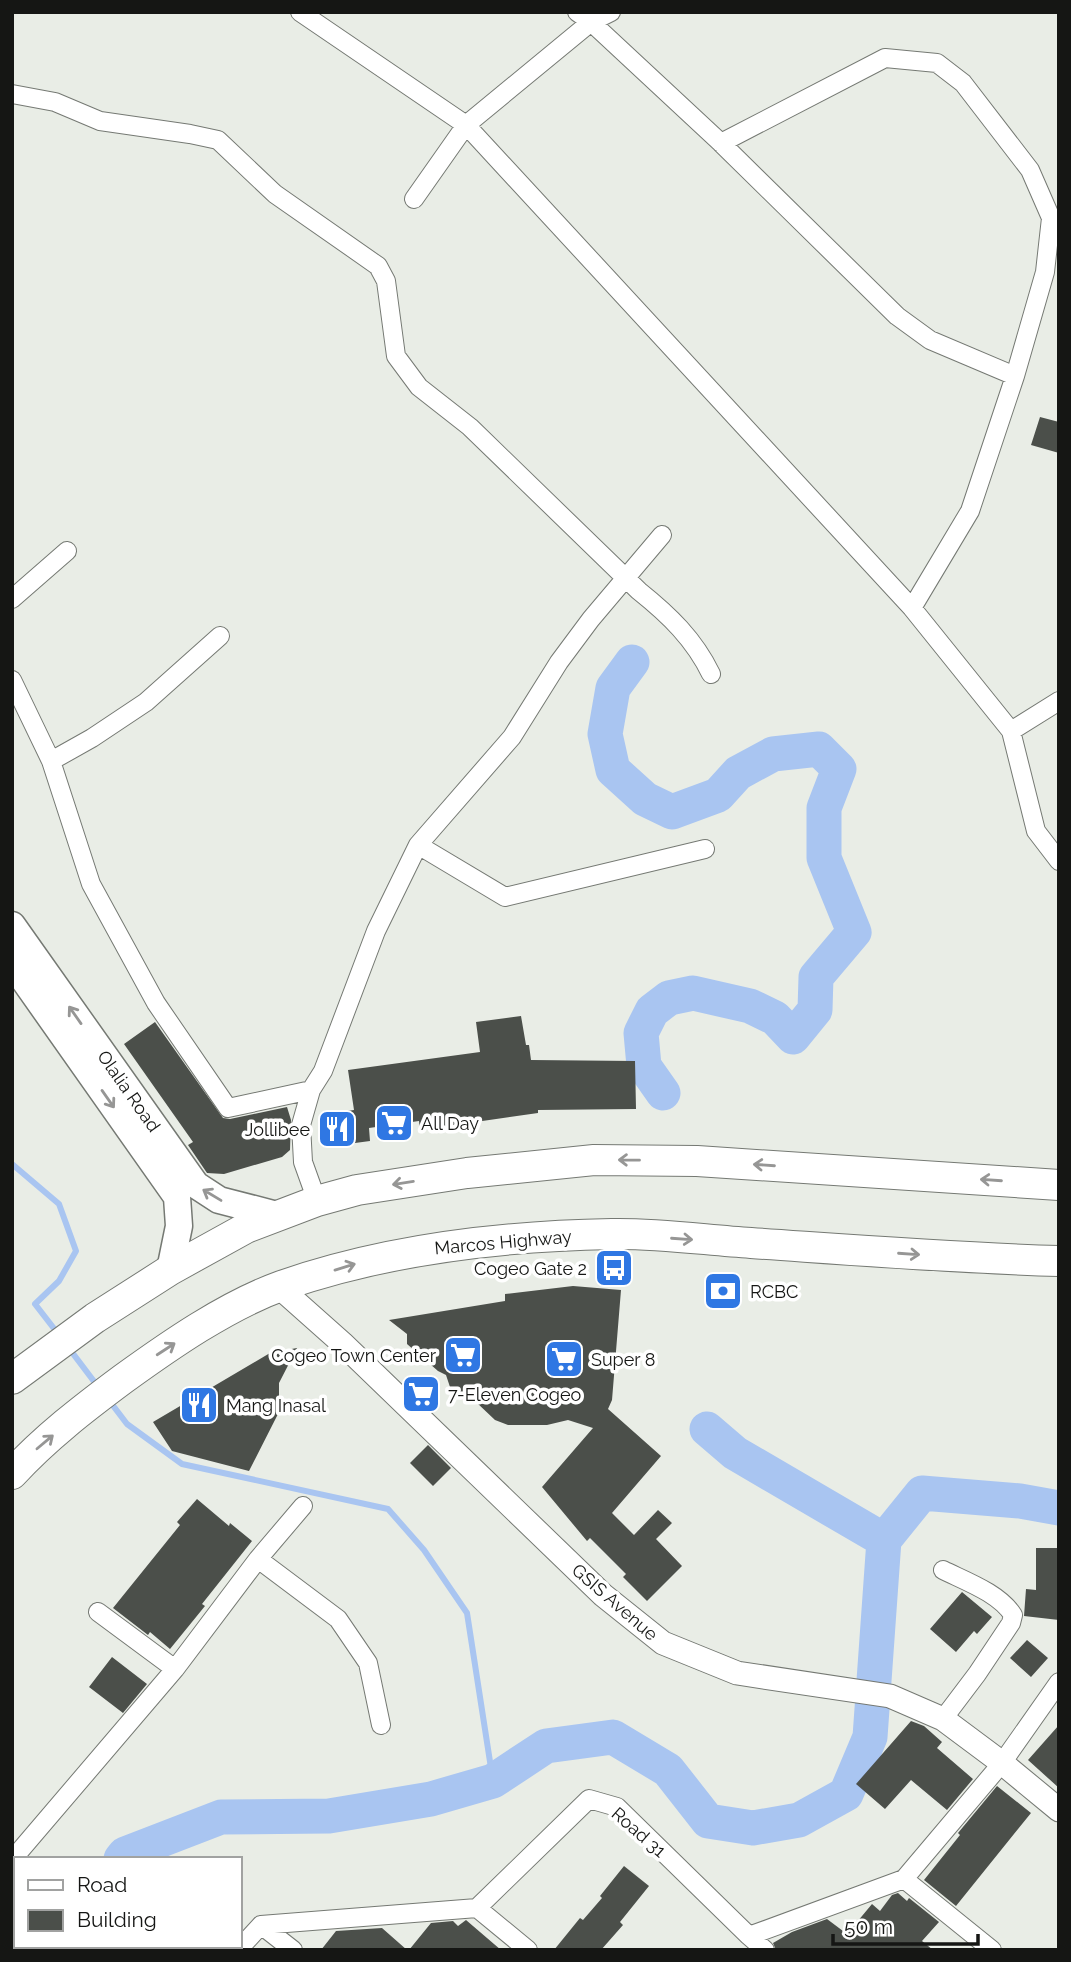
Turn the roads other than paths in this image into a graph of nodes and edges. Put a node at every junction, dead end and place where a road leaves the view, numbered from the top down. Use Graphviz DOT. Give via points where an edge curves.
graph roads {
  1 [pos="300,12"];
  2 [pos="611,12"];
  3 [pos="584,17"];
  4 [pos="12,94"];
  5 [pos="467,125"];
  6 [pos="721,143"];
  7 [pos="414,199"];
  8 [pos="1015,376"];
  9 [pos="662,535"];
  10 [pos="67,551"];
  11 [pos="625,577"];
  12 [pos="12,599"];
  13 [pos="912,608"];
  14 [pos="220,636"];
  15 [pos="711,674"];
  16 [pos="12,680"];
  17 [pos="1059,701"];
  18 [pos="1011,731"];
  19 [pos="51,761"];
  20 [pos="418,845"];
  21 [pos="705,849"];
  22 [pos="1059,861"];
  23 [pos="12,926"];
  24 [pos="12,963"];
  25 [pos="311,1090"];
  26 [pos="1059,1185"];
  27 [pos="317,1201"];
  28 [pos="277,1215"];
  29 [pos="1059,1261"];
  30 [pos="170,1270"];
  31 [pos="279,1287"];
  32 [pos="12,1379"];
  33 [pos="12,1474"];
  34 [pos="303,1506"];
  35 [pos="258,1559"];
  36 [pos="943,1570"];
  37 [pos="98,1612"];
  38 [pos="175,1669"];
  39 [pos="1059,1682"];
  40 [pos="943,1719"];
  41 [pos="381,1725"];
  42 [pos="1002,1763"];
  43 [pos="1059,1810"];
  44 [pos="15,1857"];
  45 [pos="904,1879"];
  46 [pos="477,1908"];
  47 [pos="261,1925"];
  48 [pos="748,1936"];
  49 [pos="242,1946"];
  50 [pos="293,1950"];
  51 [pos="528,1950"];
  52 [pos="765,1950"];
  53 [pos="992,1950"];
  1 -- 5 [label="street"];
  2 -- 3 [label="street"];
  3 -- 5 [label="street"];
  3 -- 6 [label="street"];
  4 -- 11 [label="street" via="55,102 100,121 218,140 275,194 378,266 386,281 396,356 419,387 470,427"];
  5 -- 7 [label="street"];
  5 -- 13 [label="street"];
  6 -- 8 [label="street" via="897,316 930,340"];
  6 -- 8 [label="street" via="884,58 937,63 963,83 1030,170 1051,218 1045,272"];
  8 -- 13 [label="street" via="970,511"];
  9 -- 11 [label="street"];
  10 -- 12 [label="street"];
  11 -- 15 [label="street" via="695,645"];
  11 -- 20 [label="street" via="559,662 512,737"];
  13 -- 18 [label="street"];
  14 -- 19 [label="street" via="146,702"];
  16 -- 19 [label="street"];
  17 -- 18 [label="street"];
  18 -- 22 [label="street" via="1036,831"];
  19 -- 25 [label="street" via="91,884 156,1003 228,1108"];
  20 -- 21 [label="street" via="505,897"];
  20 -- 25 [label="street" via="376,930 323,1071"];
  28 -- 23 [label="main road, Olalia Road, one-way" via="219,1200 196,1185"];
  24 -- 30 [label="main road, Olalia Road, one-way" via="177,1197 179,1226"];
  25 -- 27 [label="street" via="300,1125 303,1162"];
  26 -- 27 [label="main road, one-way" via="697,1161 594,1160 467,1173"];
  27 -- 28 [label="main road"];
  28 -- 30 [label="main road"];
  31 -- 29 [label="main road, Marcos Highway, one-way" via="419,1249 614,1234"];
  30 -- 32 [label="main road"];
  33 -- 31 [label="main road, Marcos Highway, one-way" via="110,1388 206,1322"];
  31 -- 40 [label="street, GSIS Avenue" via="603,1595 663,1643 737,1673 890,1696"];
  34 -- 35 [label="street"];
  35 -- 38 [label="street"];
  35 -- 41 [label="street" via="338,1619 368,1663"];
  36 -- 40 [label="street" via="992,1596 1013,1615"];
  37 -- 38 [label="street"];
  38 -- 44 [label="street"];
  39 -- 42 [label="street"];
  40 -- 42 [label="street, GSIS Avenue"];
  42 -- 43 [label="street, GSIS Avenue"];
  42 -- 45 [label="street"];
  45 -- 48 [label="street"];
  45 -- 53 [label="street"];
  46 -- 47 [label="street"];
  46 -- 48 [label="street, Road 31" via="589,1799 617,1807"];
  46 -- 51 [label="street"];
  47 -- 49 [label="street"];
  47 -- 50 [label="street"];
  48 -- 52 [label="street"];
}
